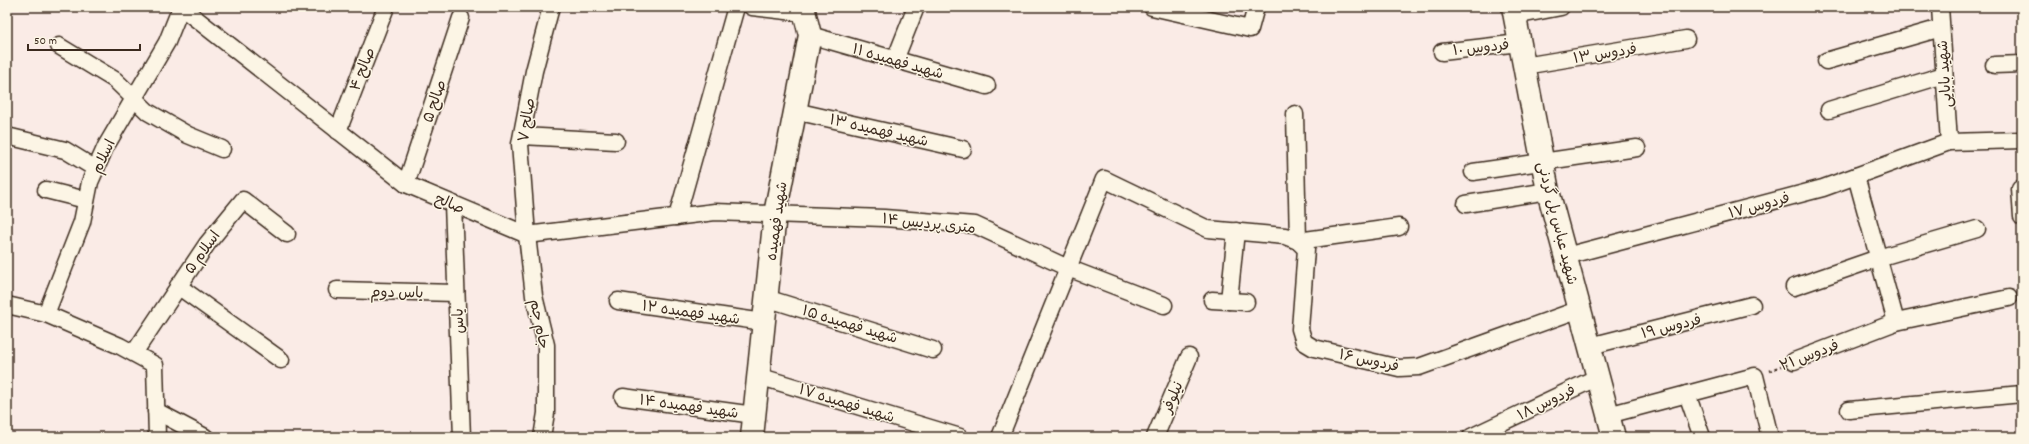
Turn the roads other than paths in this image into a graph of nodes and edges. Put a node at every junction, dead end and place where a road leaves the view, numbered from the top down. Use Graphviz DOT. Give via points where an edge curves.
graph roads {
  1 [pos="181,7"];
  2 [pos="386,7"];
  3 [pos="551,7"];
  4 [pos="736,7"];
  5 [pos="752,7"];
  6 [pos="916,7"];
  7 [pos="1152,7"];
  8 [pos="1256,7"];
  9 [pos="1561,7"];
  10 [pos="1940,7"];
  11 [pos="804,10"];
  12 [pos="1182,10"];
  13 [pos="1513,11"];
  14 [pos="462,18"];
  15 [pos="1941,28"];
  16 [pos="810,35"];
  17 [pos="1686,39"];
  18 [pos="1519,43"];
  19 [pos="59,46"];
  20 [pos="1442,52"];
  21 [pos="895,60"];
  22 [pos="1826,61"];
  23 [pos="2022,64"];
  24 [pos="1994,65"];
  25 [pos="1524,66"];
  26 [pos="1944,75"];
  27 [pos="987,86"];
  28 [pos="134,97"];
  29 [pos="1829,110"];
  30 [pos="795,111"];
  31 [pos="1296,114"];
  32 [pos="338,131"];
  33 [pos="7,136"];
  34 [pos="522,136"];
  35 [pos="2022,140"];
  36 [pos="616,141"];
  37 [pos="1949,142"];
  38 [pos="1637,148"];
  39 [pos="222,149"];
  40 [pos="963,149"];
  41 [pos="1542,161"];
  42 [pos="96,169"];
  43 [pos="1473,172"];
  44 [pos="1856,176"];
  45 [pos="406,184"];
  46 [pos="2022,189"];
  47 [pos="46,190"];
  48 [pos="1548,191"];
  49 [pos="86,200"];
  50 [pos="453,204"];
  51 [pos="1466,204"];
  52 [pos="775,214"];
  53 [pos="677,216"];
  54 [pos="2022,217"];
  55 [pos="1399,227"];
  56 [pos="1978,229"];
  57 [pos="1236,231"];
  58 [pos="287,234"];
  59 [pos="527,236"];
  60 [pos="1298,241"];
  61 [pos="1566,256"];
  62 [pos="1878,258"];
  63 [pos="1068,268"];
  64 [pos="178,286"];
  65 [pos="1794,287"];
  66 [pos="337,290"];
  67 [pos="456,294"];
  68 [pos="766,298"];
  69 [pos="2009,298"];
  70 [pos="1212,300"];
  71 [pos="1229,301"];
  72 [pos="618,302"];
  73 [pos="1246,302"];
  74 [pos="7,305"];
  75 [pos="1164,305"];
  76 [pos="1752,306"];
  77 [pos="1580,309"];
  78 [pos="46,314"];
  79 [pos="764,322"];
  80 [pos="1896,322"];
  81 [pos="1590,346"];
  82 [pos="933,350"];
  83 [pos="134,353"];
  84 [pos="1189,357"];
  85 [pos="281,360"];
  86 [pos="1794,361"];
  87 [pos="758,376"];
  88 [pos="1598,377"];
  89 [pos="1687,394"];
  90 [pos="2022,394"];
  91 [pos="623,397"];
  92 [pos="1849,410"];
  93 [pos="156,411"];
  94 [pos="754,415"];
  95 [pos="1608,415"];
  96 [pos="157,437"];
  97 [pos="206,437"];
  98 [pos="462,437"];
  99 [pos="542,437"];
  100 [pos="752,437"];
  101 [pos="960,437"];
  102 [pos="1000,437"];
  103 [pos="1155,437"];
  104 [pos="1471,437"];
  105 [pos="1614,437"];
  106 [pos="1702,437"];
  107 [pos="1770,437"];
  1 -- 28 [label="street, اسلام" via="167,42"];
  1 -- 32 [label="street, صالح"];
  2 -- 32 [label="street, صالح ۴"];
  3 -- 34 [label="street, صالح ۷" via="534,71"];
  4 -- 53 [label="street"];
  5 -- 11 [label="street"];
  6 -- 21 [label="street"];
  7 -- 12 [label="street"];
  8 -- 12 [label="street" via="1250,29"];
  9 -- 13 [label="street"];
  10 -- 15 [label="street, شهید بابایی"];
  11 -- 16 [label="street, شهید فهمیده"];
  13 -- 18 [label="street, شهید عباس پل گردنی"];
  14 -- 45 [label="street, صالح ۵"];
  15 -- 22 [label="street"];
  15 -- 26 [label="street, شهید بابایی"];
  16 -- 21 [label="street, شهید فهمیده ۱۱"];
  16 -- 30 [label="street, شهید فهمیده"];
  17 -- 25 [label="street, فردوس ۱۳"];
  18 -- 20 [label="street, فردوس ۱۰"];
  18 -- 25 [label="street, شهید عباس پل گردنی"];
  19 -- 28 [label="street" via="115,80"];
  21 -- 27 [label="street, شهید فهمیده ۱۱"];
  23 -- 24 [label="street"];
  25 -- 41 [label="street, شهید عباس پل گردنی"];
  26 -- 29 [label="street"];
  26 -- 37 [label="street, شهید بابایی"];
  28 -- 39 [label="street" via="148,112 188,135"];
  28 -- 42 [label="street, اسلام"];
  30 -- 40 [label="street, شهید فهمیده ۱۳"];
  30 -- 52 [label="street, شهید فهمیده"];
  31 -- 60 [label="street"];
  32 -- 45 [label="street, صالح"];
  33 -- 42 [label="street" via="65,150"];
  34 -- 36 [label="street"];
  34 -- 59 [label="street, صالح ۷" via="520,144"];
  35 -- 37 [label="street, فردوس ۱۷"];
  37 -- 44 [label="street, فردوس ۱۷"];
  38 -- 41 [label="street"];
  41 -- 43 [label="street"];
  41 -- 48 [label="street, شهید عباس پل گردنی"];
  42 -- 49 [label="street, اسلام"];
  44 -- 61 [label="street, فردوس ۱۷" via="1824,188"];
  44 -- 62 [label="street"];
  45 -- 50 [label="street, صالح"];
  46 -- 54 [label="street"];
  47 -- 49 [label="street"];
  48 -- 51 [label="street"];
  48 -- 61 [label="street, شهید عباس پل گردنی"];
  49 -- 78 [label="street, اسلام" via="82,222"];
  50 -- 59 [label="street, صالح"];
  50 -- 67 [label="street, یاس"];
  52 -- 53 [label="street" via="715,212"];
  52 -- 63 [label="street, ۱۴ متری پردیس" via="975,225"];
  52 -- 68 [label="street, شهید فهمیده"];
  53 -- 59 [label="street"];
  55 -- 60 [label="street"];
  56 -- 62 [label="street"];
  57 -- 60 [label="street" via="1285,236"];
  57 -- 63 [label="street" via="1208,229 1104,179"];
  57 -- 71 [label="street"];
  58 -- 64 [label="street, اسلام ۵" via="243,200 207,244"];
  59 -- 99 [label="street, جام جم" via="534,296 546,345 546,413"];
  60 -- 77 [label="street, فردوس ۱۶" via="1306,249 1300,329 1304,342 1322,350 1399,368 1419,368"];
  61 -- 77 [label="street, شهید عباس پل گردنی"];
  62 -- 65 [label="street"];
  62 -- 80 [label="street"];
  63 -- 75 [label="street, ۱۴ متری پردیس"];
  63 -- 102 [label="street"];
  64 -- 83 [label="street, اسلام ۵"];
  64 -- 85 [label="street"];
  66 -- 67 [label="street, یاس دوم"];
  67 -- 98 [label="street, یاس"];
  68 -- 79 [label="street, شهید فهمیده"];
  68 -- 82 [label="street, شهید فهمیده ۱۵"];
  69 -- 80 [label="street, فردوس ۲۱"];
  70 -- 71 [label="street"];
  71 -- 73 [label="street"];
  72 -- 79 [label="street, شهید فهمیده ۱۲"];
  74 -- 78 [label="street"];
  76 -- 81 [label="street, فردوس ۱۹"];
  77 -- 81 [label="street, شهید عباس پل گردنی"];
  78 -- 83 [label="street"];
  79 -- 87 [label="street, شهید فهمیده"];
  80 -- 86 [label="street, فردوس ۲۱"];
  81 -- 88 [label="street, شهید عباس پل گردنی"];
  83 -- 93 [label="street" via="155,365"];
  84 -- 103 [label="street, نیلوفر"];
  87 -- 94 [label="street, شهید فهمیده"];
  87 -- 101 [label="street, شهید فهمیده ۱۷"];
  88 -- 95 [label="street, شهید عباس پل گردنی"];
  88 -- 104 [label="street, فردوس ۱۸"];
  89 -- 95 [label="street"];
  89 -- 106 [label="street"];
  89 -- 107 [label="street" via="1755,376"];
  90 -- 92 [label="street"];
  91 -- 94 [label="street, شهید فهمیده ۱۴"];
  93 -- 96 [label="street"];
  93 -- 97 [label="street"];
  94 -- 100 [label="street, شهید فهمیده"];
  95 -- 105 [label="street, شهید عباس پل گردنی"];
}
